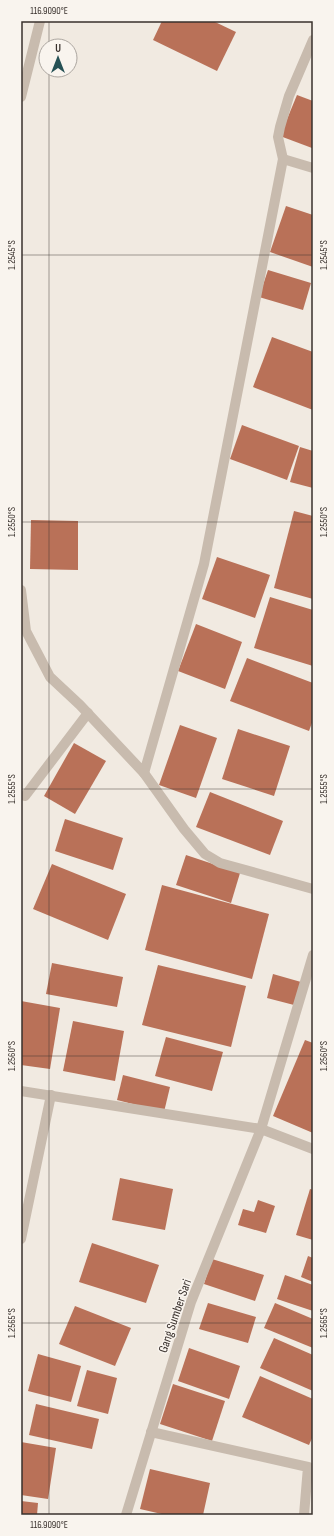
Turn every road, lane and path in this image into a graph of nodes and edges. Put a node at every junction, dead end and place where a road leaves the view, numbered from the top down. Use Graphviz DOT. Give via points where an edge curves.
graph roads {
  1 [pos="40,21"];
  2 [pos="313,40"];
  3 [pos="21,96"];
  4 [pos="283,159"];
  5 [pos="313,168"];
  6 [pos="21,590"];
  7 [pos="88,713"];
  8 [pos="144,774"];
  9 [pos="25,796"];
  10 [pos="313,889"];
  11 [pos="313,955"];
  12 [pos="21,1091"];
  13 [pos="50,1095"];
  14 [pos="261,1129"];
  15 [pos="313,1149"];
  16 [pos="21,1239"];
  17 [pos="151,1432"];
  18 [pos="310,1467"];
  19 [pos="126,1515"];
  20 [pos="304,1515"];
  1 -- 3 [label="street"];
  2 -- 4 [label="street" via="289,96 280,127 278,137"];
  4 -- 5 [label="street"];
  4 -- 8 [label="street" via="204,564"];
  6 -- 7 [label="street" via="26,631 50,677"];
  7 -- 8 [label="street"];
  7 -- 9 [label="street"];
  8 -- 10 [label="street" via="205,854 220,863"];
  11 -- 14 [label="street, Gang Sumber Sari"];
  12 -- 13 [label="street"];
  13 -- 14 [label="street"];
  13 -- 16 [label="street"];
  14 -- 15 [label="street"];
  14 -- 17 [label="street, Gang Sumber Sari" via="191,1302"];
  17 -- 18 [label="street"];
  17 -- 19 [label="street, Gang Sumber Sari"];
  18 -- 20 [label="street"];
}
